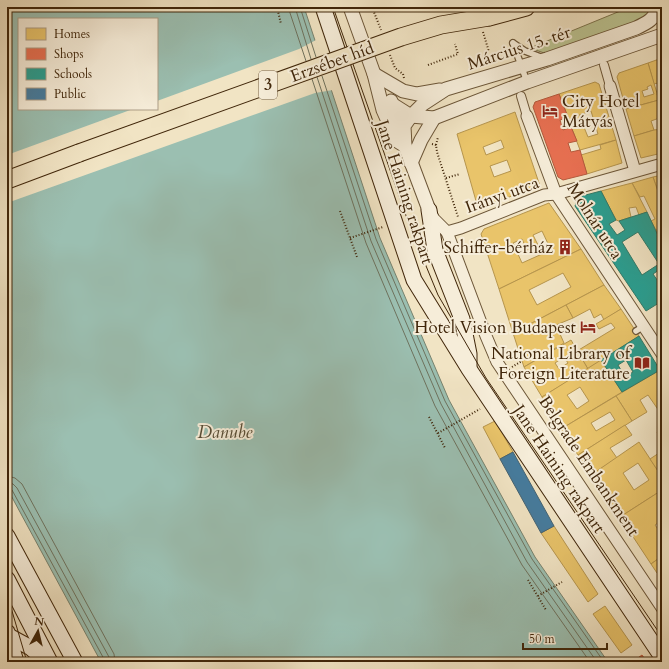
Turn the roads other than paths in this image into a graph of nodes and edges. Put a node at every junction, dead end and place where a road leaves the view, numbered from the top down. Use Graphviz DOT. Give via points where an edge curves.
graph roads {
  1 [pos="323,7"];
  2 [pos="350,7"];
  3 [pos="526,7"];
  4 [pos="658,7"];
  5 [pos="662,35"];
  6 [pos="547,59"];
  7 [pos="602,60"];
  8 [pos="522,66"];
  9 [pos="374,74"];
  10 [pos="527,82"];
  11 [pos="610,86"];
  12 [pos="446,89"];
  13 [pos="521,96"];
  14 [pos="392,104"];
  15 [pos="411,116"];
  16 [pos="527,116"];
  17 [pos="434,118"];
  18 [pos="405,146"];
  19 [pos="411,163"];
  20 [pos="662,164"];
  21 [pos="635,171"];
  22 [pos="7,180"];
  23 [pos="556,194"];
  24 [pos="429,210"];
  25 [pos="447,232"];
  26 [pos="662,354"];
  27 [pos="469,369"];
  28 [pos="7,536"];
  29 [pos="7,579"];
  30 [pos="662,608"];
  31 [pos="7,634"];
  32 [pos="662,656"];
  33 [pos="16,662"];
  34 [pos="48,662"];
  35 [pos="75,662"];
  1 -- 27 [label="main road, Jane Haining rakpart" via="414,280"];
  2 -- 9 [label="street, Belgrade Embankment"];
  3 -- 22 [label="main road, Erzsébet híd / 3, bridge" via="489,17 442,25 401,37"];
  4 -- 6 [label="street, Március 15. tér" via="649,23"];
  5 -- 7 [label="street, Március 15. tér"];
  6 -- 8 [label="street, Március 15. tér"];
  6 -- 8 [label="lane" via="525,51 513,42"];
  7 -- 10 [label="street, Március 15. tér"];
  7 -- 11 [label="street"];
  8 -- 10 [label="lane"];
  8 -- 12 [label="street, Március 15. tér"];
  9 -- 12 [label="street" via="403,91 416,94"];
  9 -- 14 [label="street, Belgrade Embankment"];
  9 -- 18 [label="street, Belgrade Embankment" via="383,110 396,141"];
  10 -- 17 [label="street, Március 15. tér"];
  11 -- 21 [label="street"];
  12 -- 15 [label="street, Március 15. tér" via="423,104"];
  13 -- 16 [label="street, Molnár utca"];
  14 -- 15 [label="street, Március 15. tér"];
  14 -- 18 [label="street, Belgrade Embankment"];
  15 -- 17 [label="street, Március 15. tér"];
  15 -- 18 [label="street, Március 15. tér" via="404,126"];
  16 -- 23 [label="street, Molnár utca"];
  17 -- 19 [label="street"];
  18 -- 19 [label="street, Belgrade Embankment"];
  19 -- 24 [label="street, Belgrade Embankment"];
  20 -- 21 [label="street, Irányi utca"];
  21 -- 23 [label="street, Irányi utca"];
  23 -- 25 [label="street, Irányi utca" via="544,195"];
  23 -- 26 [label="street, Molnár utca" via="640,328"];
  24 -- 25 [label="street, Belgrade Embankment"];
  24 -- 27 [label="main road" via="435,250 462,319 469,354"];
  25 -- 30 [label="street, Belgrade Embankment" via="498,362"];
  27 -- 32 [label="main road, Jane Haining rakpart"];
  28 -- 35 [label="main road"];
  29 -- 34 [label="main road"];
  31 -- 33 [label="main road"];
  31 -- 34 [label="main road"];
}
